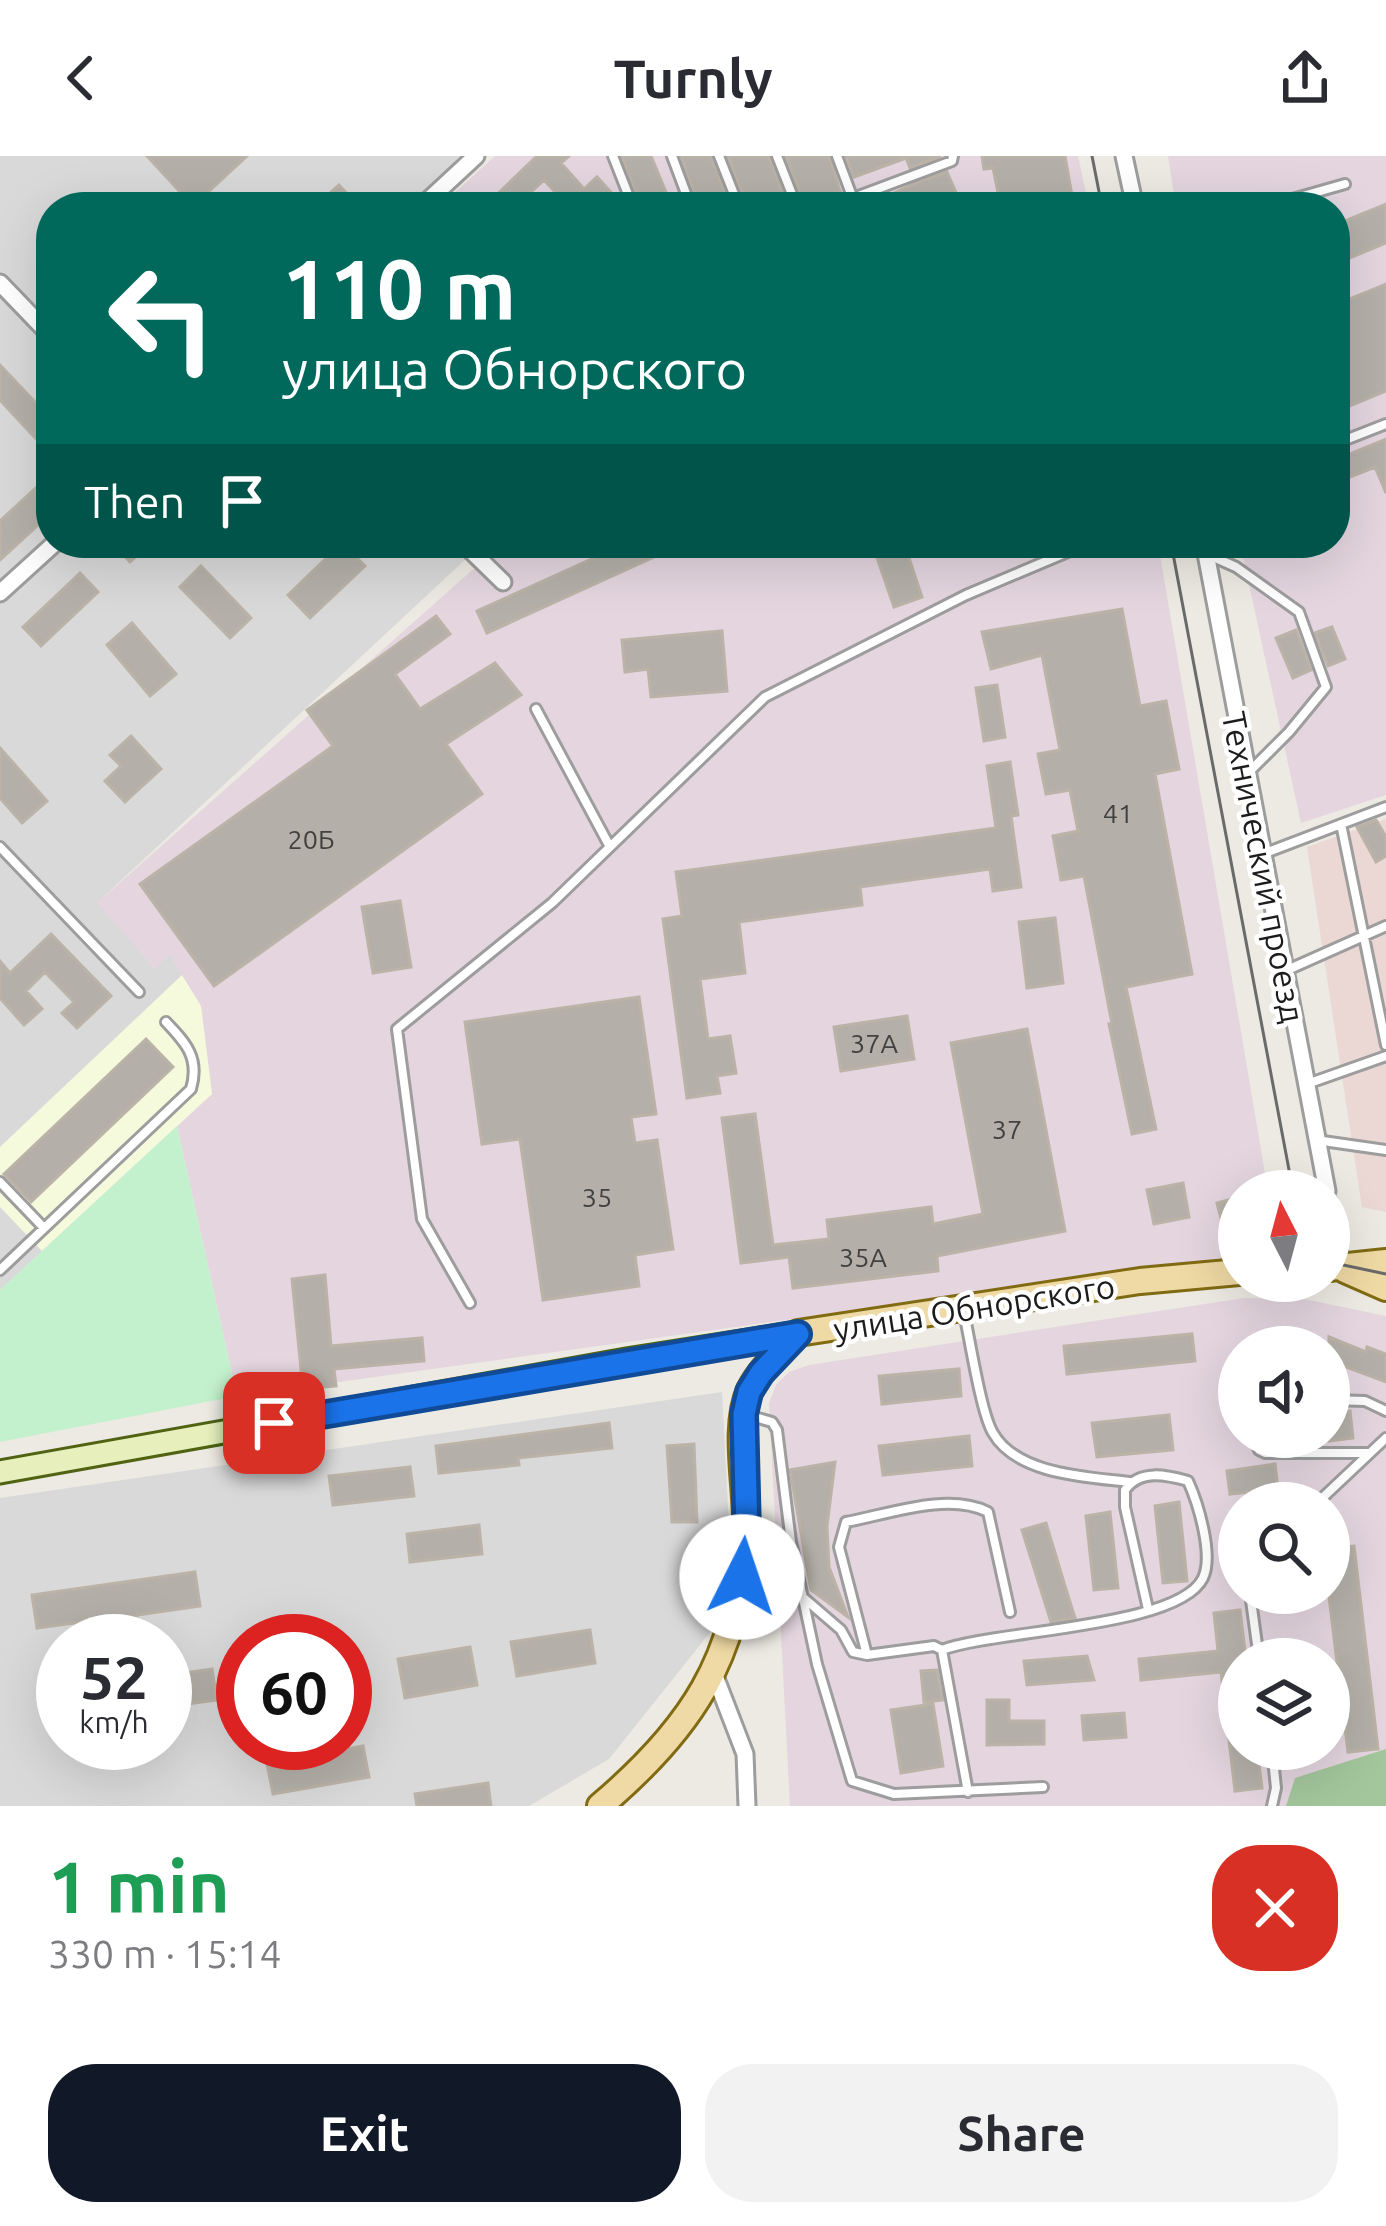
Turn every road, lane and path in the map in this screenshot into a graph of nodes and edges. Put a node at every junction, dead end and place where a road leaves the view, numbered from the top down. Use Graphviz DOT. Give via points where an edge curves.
graph roads {
  1 [pos="476,156"];
  2 [pos="613,156"];
  3 [pos="672,156"];
  4 [pos="719,156"];
  5 [pos="777,156"];
  6 [pos="837,156"];
  7 [pos="953,156"];
  8 [pos="1124,156"];
  9 [pos="1346,184"];
  10 [pos="437,192"];
  11 [pos="628,192"];
  12 [pos="685,192"];
  13 [pos="734,192"];
  14 [pos="791,192"];
  15 [pos="850,192"];
  16 [pos="879,192"];
  17 [pos="1132,192"];
  18 [pos="1317,192"];
  19 [pos="0,284"];
  20 [pos="36,321"];
  21 [pos="1386,424"];
  22 [pos="1350,438"];
  23 [pos="38,558"];
  24 [pos="478,558"];
  25 [pos="1054,558"];
  26 [pos="1208,558"];
  27 [pos="1221,558"];
  28 [pos="503,582"];
  29 [pos="0,592"];
  30 [pos="536,709"];
  31 [pos="1246,774"];
  32 [pos="1386,807"];
  33 [pos="1341,824"];
  34 [pos="0,847"];
  35 [pos="610,847"];
  36 [pos="1261,854"];
  37 [pos="1386,926"];
  38 [pos="1364,936"];
  39 [pos="1283,972"];
  40 [pos="139,992"];
  41 [pos="166,1022"];
  42 [pos="1386,1045"];
  43 [pos="1386,1056"];
  44 [pos="1305,1084"];
  45 [pos="1316,1140"];
  46 [pos="1386,1150"];
  47 [pos="1322,1170"];
  48 [pos="0,1182"];
  49 [pos="44,1228"];
  50 [pos="1386,1262"];
  51 [pos="1350,1266"];
  52 [pos="0,1270"];
  53 [pos="1218,1274"];
  54 [pos="1350,1274"];
  55 [pos="1386,1288"];
  56 [pos="470,1303"];
  57 [pos="963,1308"];
  58 [pos="798,1334"];
  59 [pos="1350,1401"];
  60 [pos="1386,1411"];
  61 [pos="744,1414"];
  62 [pos="1386,1438"];
  63 [pos="1350,1453"];
  64 [pos="1369,1453"];
  65 [pos="0,1472"];
  66 [pos="1130,1482"];
  67 [pos="1339,1482"];
  68 [pos="747,1534"];
  69 [pos="791,1542"];
  70 [pos="804,1598"];
  71 [pos="1148,1610"];
  72 [pos="1010,1612"];
  73 [pos="942,1650"];
  74 [pos="867,1655"];
  75 [pos="713,1671"];
  76 [pos="1274,1770"];
  77 [pos="1043,1787"];
  78 [pos="968,1792"];
  79 [pos="600,1806"];
  80 [pos="747,1806"];
  81 [pos="1272,1806"];
  1 -- 10 [label="street"];
  2 -- 11 [label="lane"];
  3 -- 12 [label="lane"];
  4 -- 13 [label="lane"];
  5 -- 14 [label="lane"];
  6 -- 15 [label="lane"];
  7 -- 16 [label="lane"];
  8 -- 17 [label="street"];
  9 -- 18 [label="lane"];
  19 -- 20 [label="street"];
  21 -- 22 [label="lane"];
  23 -- 29 [label="street"];
  24 -- 28 [label="street"];
  25 -- 35 [label="lane" via="765,697"];
  26 -- 31 [label="street, Технический проезд"];
  27 -- 31 [label="lane" via="1299,612 1326,687"];
  30 -- 35 [label="lane"];
  31 -- 36 [label="street, Технический проезд"];
  32 -- 33 [label="lane"];
  33 -- 36 [label="lane"];
  33 -- 38 [label="lane"];
  34 -- 40 [label="lane"];
  35 -- 56 [label="lane" via="397,1029 422,1219"];
  36 -- 39 [label="street, Технический проезд"];
  37 -- 38 [label="lane"];
  38 -- 39 [label="lane"];
  38 -- 42 [label="lane"];
  39 -- 44 [label="street, Технический проезд"];
  41 -- 49 [label="lane" via="195,1061 191,1089"];
  43 -- 44 [label="lane"];
  44 -- 45 [label="street, Технический проезд"];
  45 -- 46 [label="lane"];
  45 -- 47 [label="street, Технический проезд"];
  48 -- 49 [label="lane"];
  49 -- 52 [label="lane"];
  50 -- 51 [label="main road"];
  53 -- 57 [label="main road, улица Обнорского"];
  54 -- 55 [label="main road"];
  57 -- 58 [label="main road, улица Обнорского"];
  57 -- 66 [label="lane" via="991,1431 1010,1453"];
  58 -- 61 [label="main road" via="761,1373"];
  58 -- 65 [label="main road, улица Обнорского"];
  59 -- 60 [label="lane"];
  61 -- 68 [label="main road"];
  61 -- 69 [label="lane" via="777,1430"];
  62 -- 64 [label="lane"];
  63 -- 64 [label="lane"];
  64 -- 67 [label="lane"];
  66 -- 71 [label="lane" via="1125,1507"];
  66 -- 71 [label="lane" via="1166,1475 1188,1481 1202,1510 1206,1575 1193,1592"];
  68 -- 69 [label="lane"];
  68 -- 75 [label="main road" via="732,1626"];
  69 -- 70 [label="lane"];
  70 -- 74 [label="lane" via="853,1652"];
  70 -- 78 [label="lane" via="852,1781 894,1794"];
  71 -- 73 [label="lane"];
  72 -- 74 [label="lane" via="988,1513 973,1505 934,1506 846,1522 839,1547"];
  73 -- 74 [label="lane"];
  73 -- 78 [label="lane"];
  75 -- 79 [label="main road" via="677,1734"];
  75 -- 80 [label="street" via="745,1754"];
  76 -- 81 [label="lane"];
  77 -- 78 [label="lane"];
}
